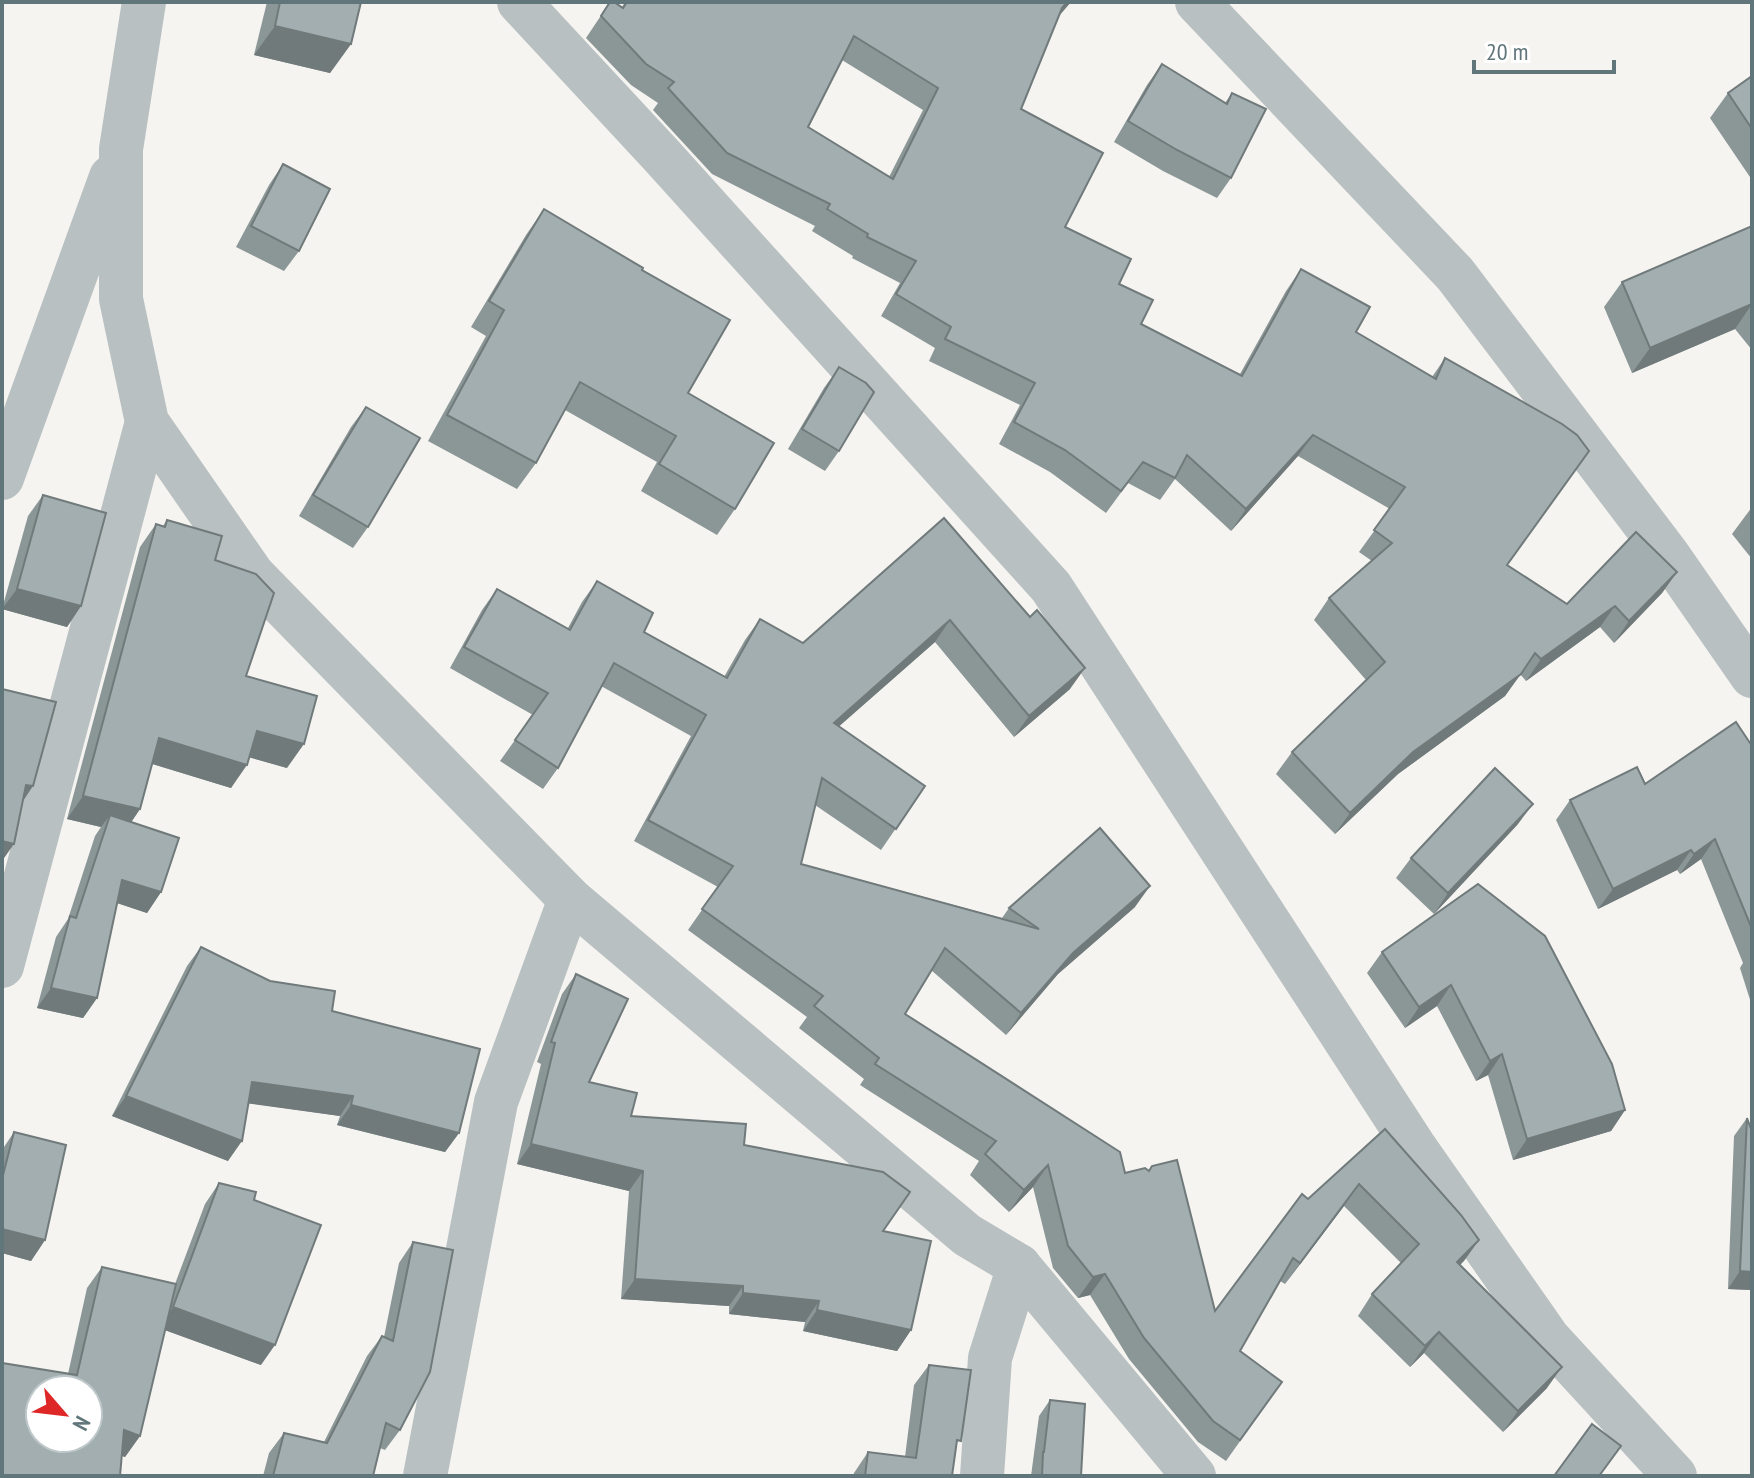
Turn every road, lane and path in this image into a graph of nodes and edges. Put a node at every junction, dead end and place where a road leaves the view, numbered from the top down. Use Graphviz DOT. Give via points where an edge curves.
graph roads {
  1 [pos="144,2"];
  2 [pos="519,2"];
  3 [pos="1197,2"];
  4 [pos="121,149"];
  5 [pos="147,422"];
  6 [pos="2,478"];
  7 [pos="1752,676"];
  8 [pos="570,899"];
  9 [pos="2,966"];
  10 [pos="1019,1266"];
  11 [pos="425,1476"];
  12 [pos="982,1476"];
  13 [pos="1194,1476"];
  14 [pos="1675,1476"];
  1 -- 4 [label="street"];
  2 -- 14 [label="street" via="1051,587 1414,1146 1549,1339"];
  3 -- 7 [label="street" via="1455,274 1668,555"];
  4 -- 5 [label="street" via="121,299"];
  4 -- 6 [label="street"];
  5 -- 8 [label="street" via="253,575"];
  5 -- 9 [label="street"];
  8 -- 10 [label="street" via="967,1235"];
  8 -- 11 [label="street" via="496,1102"];
  10 -- 12 [label="street" via="990,1358"];
  10 -- 13 [label="street"];
}
